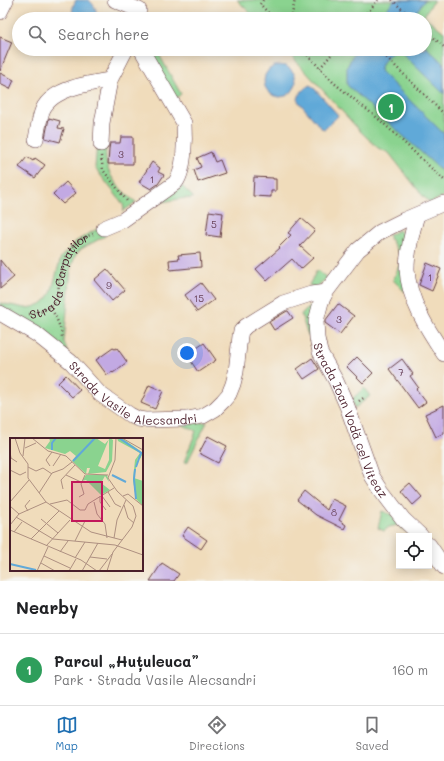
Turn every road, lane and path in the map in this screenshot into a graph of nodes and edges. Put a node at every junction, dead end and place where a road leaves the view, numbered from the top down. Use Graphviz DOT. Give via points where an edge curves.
graph roads {
  1 [pos="6,0"];
  2 [pos="115,0"];
  3 [pos="263,0"];
  4 [pos="295,0"];
  5 [pos="378,0"];
  6 [pos="392,0"];
  7 [pos="139,10"];
  8 [pos="0,12"];
  9 [pos="267,12"];
  10 [pos="292,12"];
  11 [pos="368,12"];
  12 [pos="405,12"];
  13 [pos="432,36"];
  14 [pos="444,47"];
  15 [pos="122,56"];
  16 [pos="145,56"];
  17 [pos="309,56"];
  18 [pos="330,56"];
  19 [pos="385,56"];
  20 [pos="320,68"];
  21 [pos="110,80"];
  22 [pos="444,114"];
  23 [pos="36,139"];
  24 [pos="101,144"];
  25 [pos="444,180"];
  26 [pos="442,206"];
  27 [pos="135,210"];
  28 [pos="417,214"];
  29 [pos="104,228"];
  30 [pos="326,292"];
  31 [pos="50,306"];
  32 [pos="0,313"];
  33 [pos="26,314"];
  34 [pos="444,354"];
  35 [pos="63,356"];
  36 [pos="418,533"];
  37 [pos="432,549"];
  38 [pos="444,567"];
  1 -- 8 [label="street"];
  2 -- 7 [label="street"];
  3 -- 9 [label="path" via="260,4"];
  4 -- 10 [label="path"];
  5 -- 11 [label="path"];
  6 -- 12 [label="path"];
  13 -- 14 [label="path"];
  15 -- 21 [label="street"];
  16 -- 27 [label="street, Strada Carpaților" via="184,123 185,136 179,179"];
  17 -- 20 [label="path"];
  18 -- 20 [label="path"];
  19 -- 22 [label="path"];
  20 -- 25 [label="path"];
  21 -- 23 [label="street" via="74,87 53,98 42,110"];
  21 -- 24 [label="street"];
  24 -- 27 [label="path" via="103,170"];
  26 -- 28 [label="street"];
  27 -- 29 [label="street, Strada Carpaților" via="123,220"];
  28 -- 30 [label="street" via="380,232 358,250"];
  28 -- 34 [label="street" via="408,254 409,284 424,322"];
  29 -- 31 [label="path, Strada Carpaților" via="80,239 66,256 59,277 56,300"];
  30 -- 35 [label="street, Strada Vasile Alecsandri" via="283,303 241,331 236,372 229,394 215,409 203,416 152,421 138,419 100,394"];
  30 -- 36 [label="street, Strada Ioan Vodă cel Viteaz" via="316,321 320,352 347,406 372,476 403,519"];
  31 -- 33 [label="path, Strada Carpaților" via="39,312"];
  31 -- 35 [label="path" via="61,331"];
  32 -- 35 [label="street, Strada Vasile Alecsandri" via="36,334"];
  37 -- 38 [label="street"];
}
